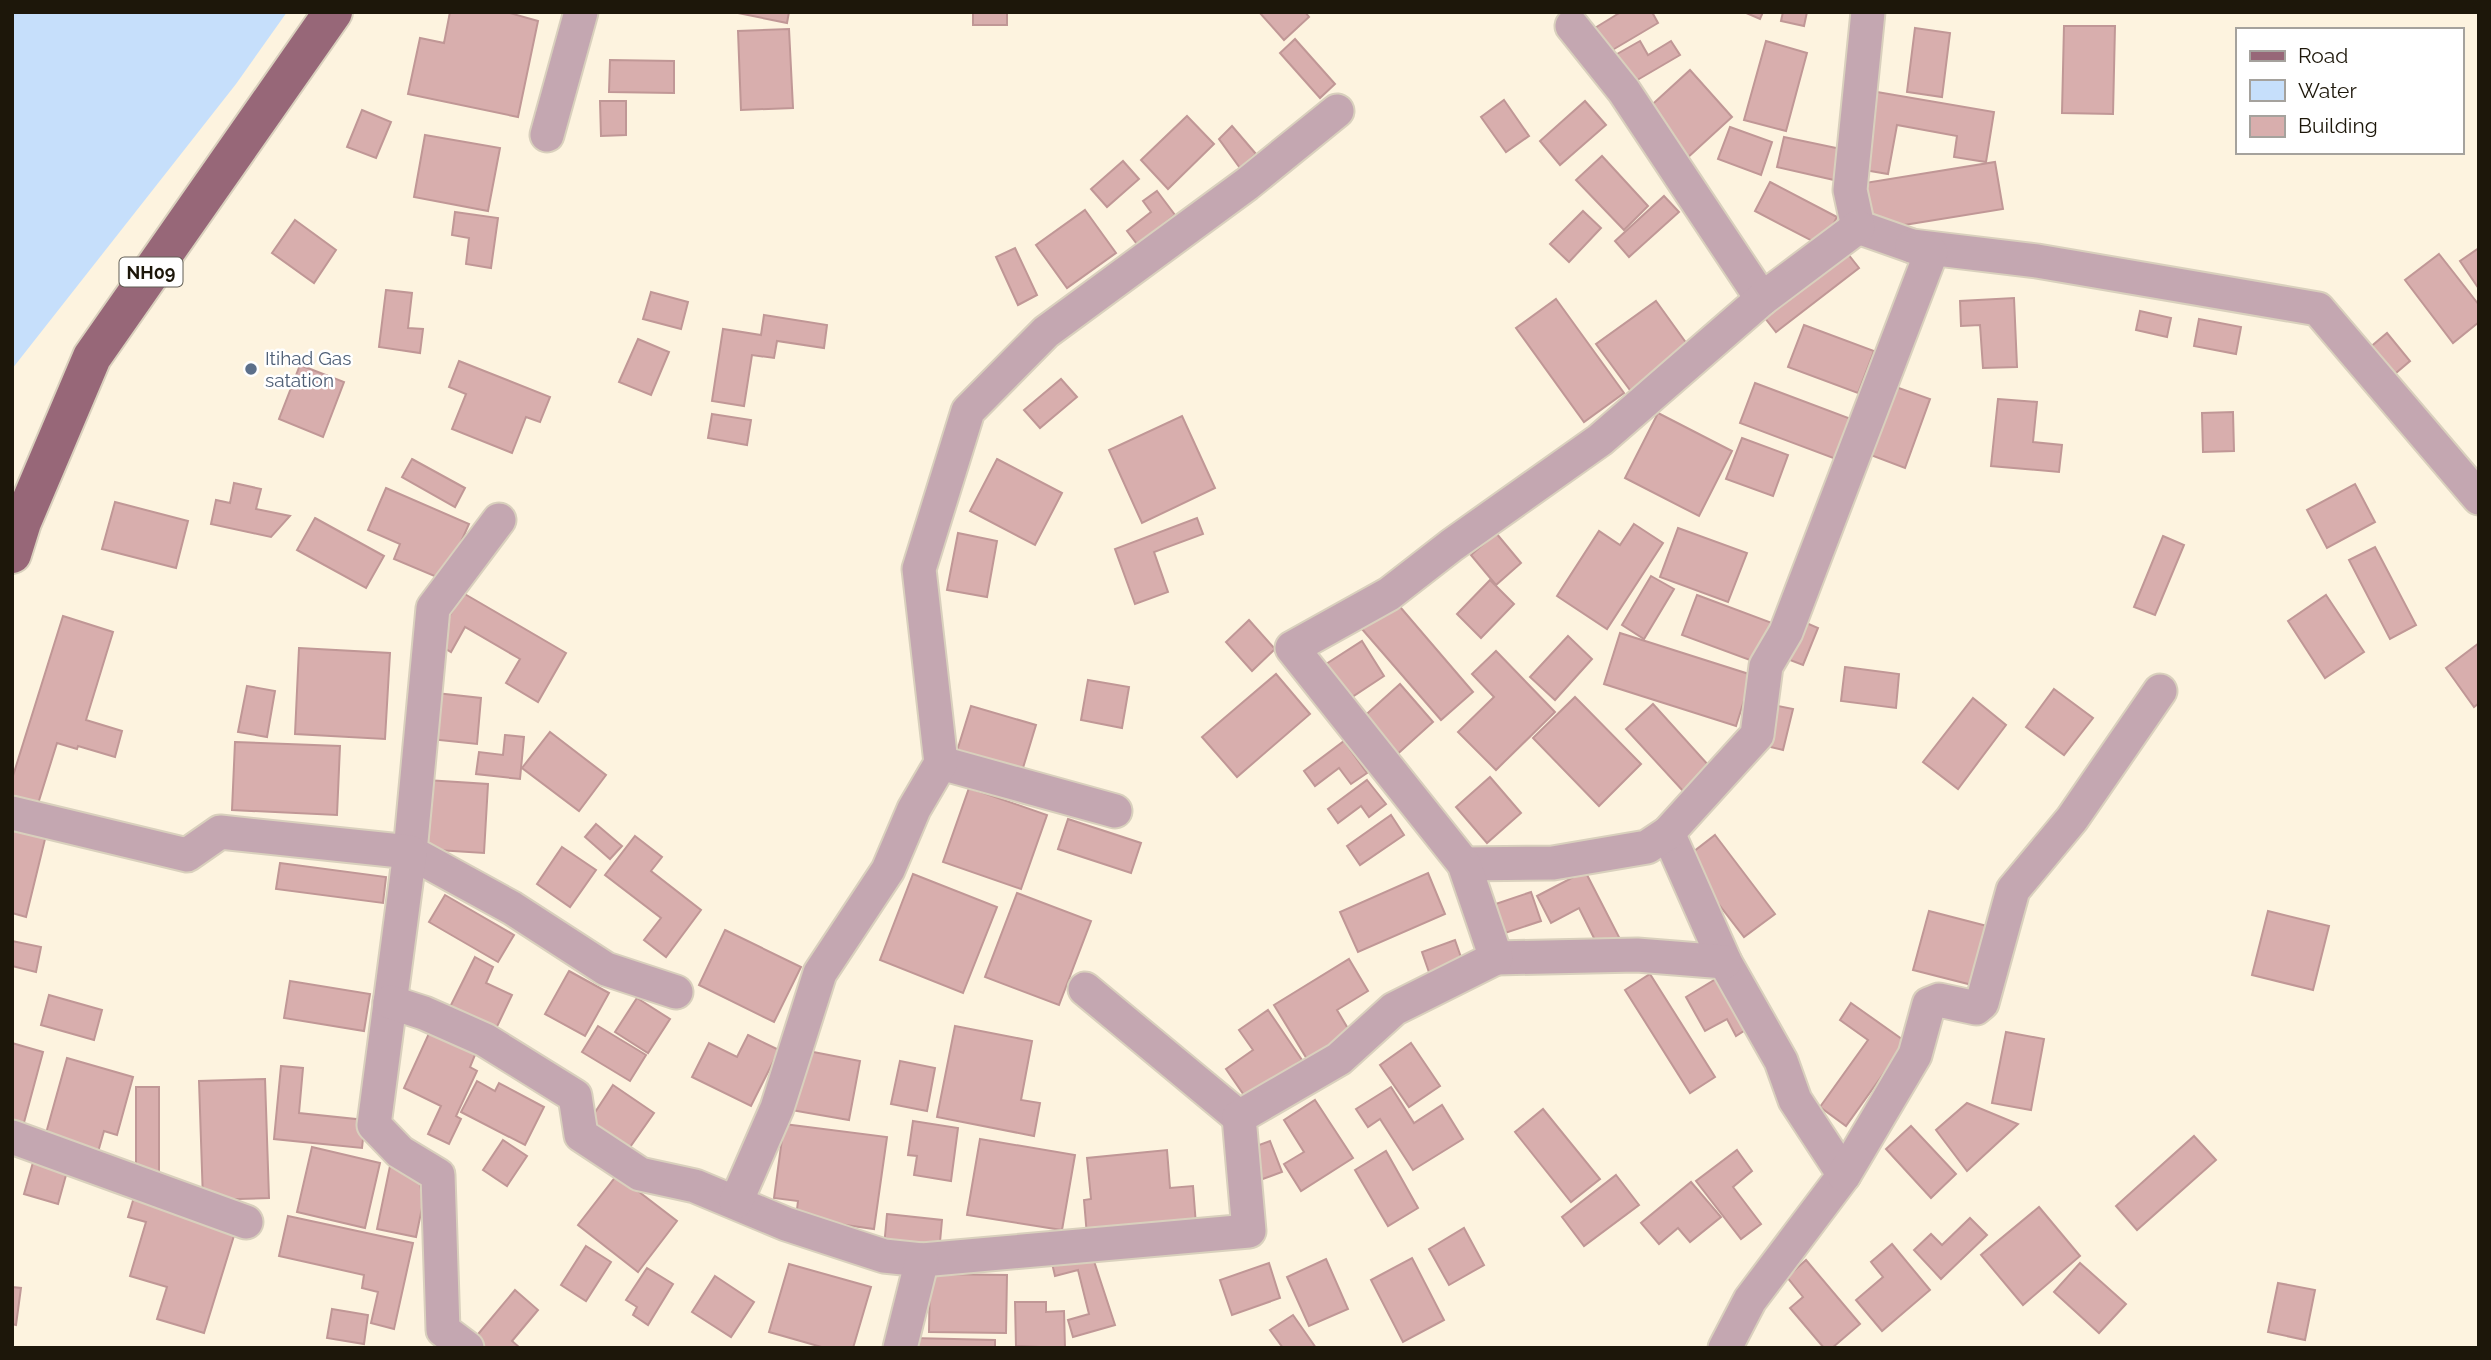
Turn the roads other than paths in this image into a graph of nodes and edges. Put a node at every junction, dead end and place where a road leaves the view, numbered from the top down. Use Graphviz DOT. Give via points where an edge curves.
graph roads {
  1 [pos="333,12"];
  2 [pos="581,12"];
  3 [pos="1868,12"];
  4 [pos="1572,26"];
  5 [pos="1337,111"];
  6 [pos="547,135"];
  7 [pos="1858,226"];
  8 [pos="1912,246"];
  9 [pos="1762,299"];
  10 [pos="2479,498"];
  11 [pos="499,520"];
  12 [pos="12,554"];
  13 [pos="2160,691"];
  14 [pos="941,763"];
  15 [pos="1115,811"];
  16 [pos="12,813"];
  17 [pos="1668,833"];
  18 [pos="410,852"];
  19 [pos="1464,864"];
  20 [pos="1496,958"];
  21 [pos="1725,962"];
  22 [pos="1085,989"];
  23 [pos="676,992"];
  24 [pos="390,1002"];
  25 [pos="1238,1117"];
  26 [pos="12,1137"];
  27 [pos="1844,1175"];
  28 [pos="736,1202"];
  29 [pos="246,1222"];
  30 [pos="922,1260"];
  31 [pos="467,1348"];
  32 [pos="900,1348"];
  33 [pos="1725,1348"];
  1 -- 12 [label="main road, NH09" via="92,357"];
  2 -- 6 [label="street"];
  3 -- 7 [label="street" via="1850,190"];
  4 -- 9 [label="street" via="1624,92"];
  5 -- 14 [label="street" via="1247,184 1046,332 968,411 919,569"];
  7 -- 8 [label="street"];
  7 -- 9 [label="street"];
  8 -- 10 [label="street" via="2037,261 2318,309"];
  8 -- 17 [label="street" via="1931,253 1786,632 1766,666 1757,735"];
  9 -- 19 [label="street" via="1600,440 1390,594 1292,648"];
  11 -- 18 [label="street" via="433,608"];
  13 -- 27 [label="street" via="2072,819 2013,890 1982,1003 1976,1008 1939,1000 1929,1004 1915,1055"];
  14 -- 15 [label="street"];
  14 -- 28 [label="street" via="914,808 888,870 820,973 777,1108"];
  16 -- 18 [label="street" via="187,855 220,832"];
  17 -- 19 [label="street" via="1647,847 1553,863"];
  17 -- 21 [label="street"];
  18 -- 23 [label="street" via="512,908 606,970"];
  18 -- 24 [label="street"];
  19 -- 20 [label="street"];
  20 -- 21 [label="street" via="1637,954"];
  20 -- 25 [label="street" via="1394,1009 1339,1059"];
  21 -- 27 [label="street" via="1782,1061 1795,1100"];
  22 -- 25 [label="street"];
  24 -- 28 [label="street" via="485,1040 575,1096 581,1135 640,1174 695,1186"];
  24 -- 31 [label="street" via="374,1125 400,1152 438,1175 443,1330"];
  25 -- 30 [label="street" via="1249,1231"];
  26 -- 29 [label="street"];
  27 -- 33 [label="street" via="1750,1300"];
  28 -- 30 [label="street" via="786,1224 884,1256"];
  30 -- 32 [label="street"];
}
